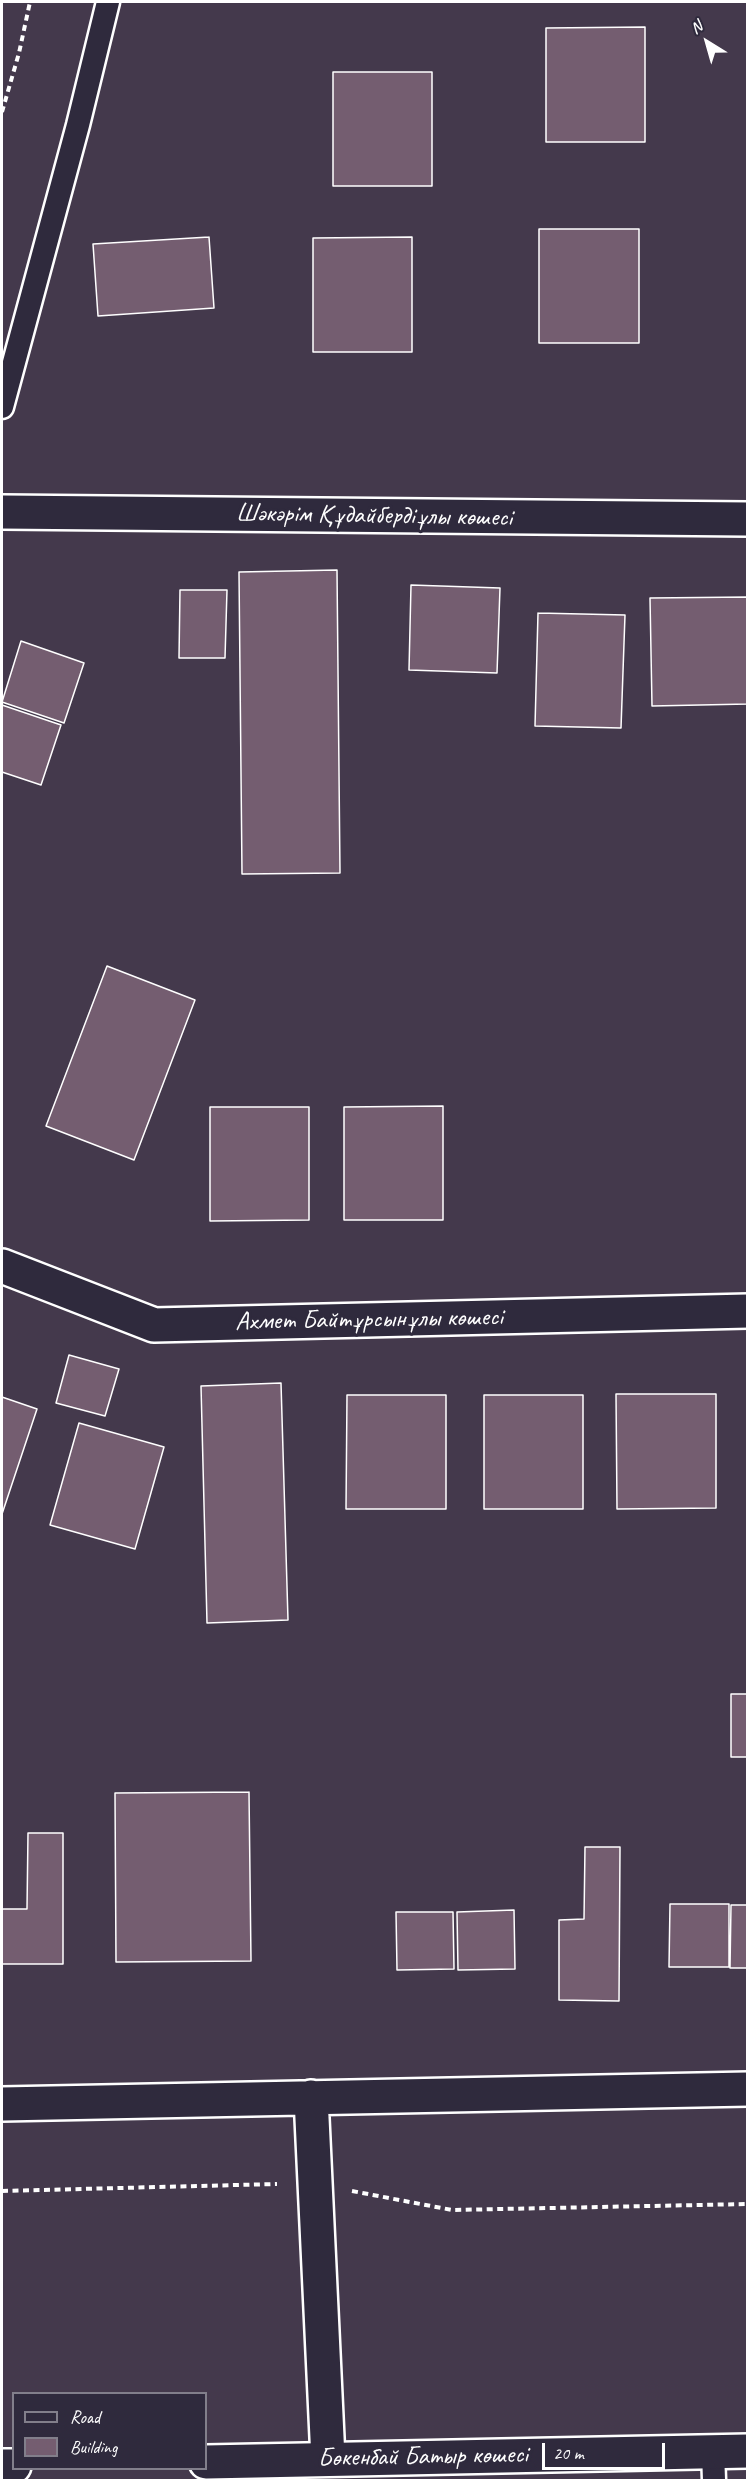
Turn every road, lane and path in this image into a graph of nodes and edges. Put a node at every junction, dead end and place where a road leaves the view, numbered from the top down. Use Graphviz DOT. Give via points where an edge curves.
graph roads {
  1 [pos="30,2"];
  2 [pos="108,2"];
  3 [pos="2,112"];
  4 [pos="2,407"];
  5 [pos="2,512"];
  6 [pos="747,519"];
  7 [pos="2,1266"];
  8 [pos="747,1311"];
  9 [pos="747,2089"];
  10 [pos="311,2097"];
  11 [pos="2,2104"];
  12 [pos="315,2183"];
  13 [pos="2,2191"];
  14 [pos="747,2205"];
  15 [pos="747,2451"];
  16 [pos="328,2459"];
  17 [pos="207,2462"];
  18 [pos="713,2466"];
  1 -- 3 [label="path"];
  2 -- 4 [label="lane"];
  5 -- 6 [label="street, Шәкәрім Құдайбердіұлы көшесі"];
  7 -- 8 [label="street, Ахмет Байтұрсынұлы көшесі" via="154,1325"];
  9 -- 10 [label="street"];
  10 -- 11 [label="street"];
  10 -- 12 [label="street"];
  12 -- 13 [label="path"];
  12 -- 14 [label="path" via="452,2210"];
  12 -- 16 [label="street"];
  15 -- 18 [label="street, Бөкенбай Батыр көшесі"];
  16 -- 17 [label="street, Бөкенбай Батыр көшесі"];
  16 -- 18 [label="street, Бөкенбай Батыр көшесі"];
}
